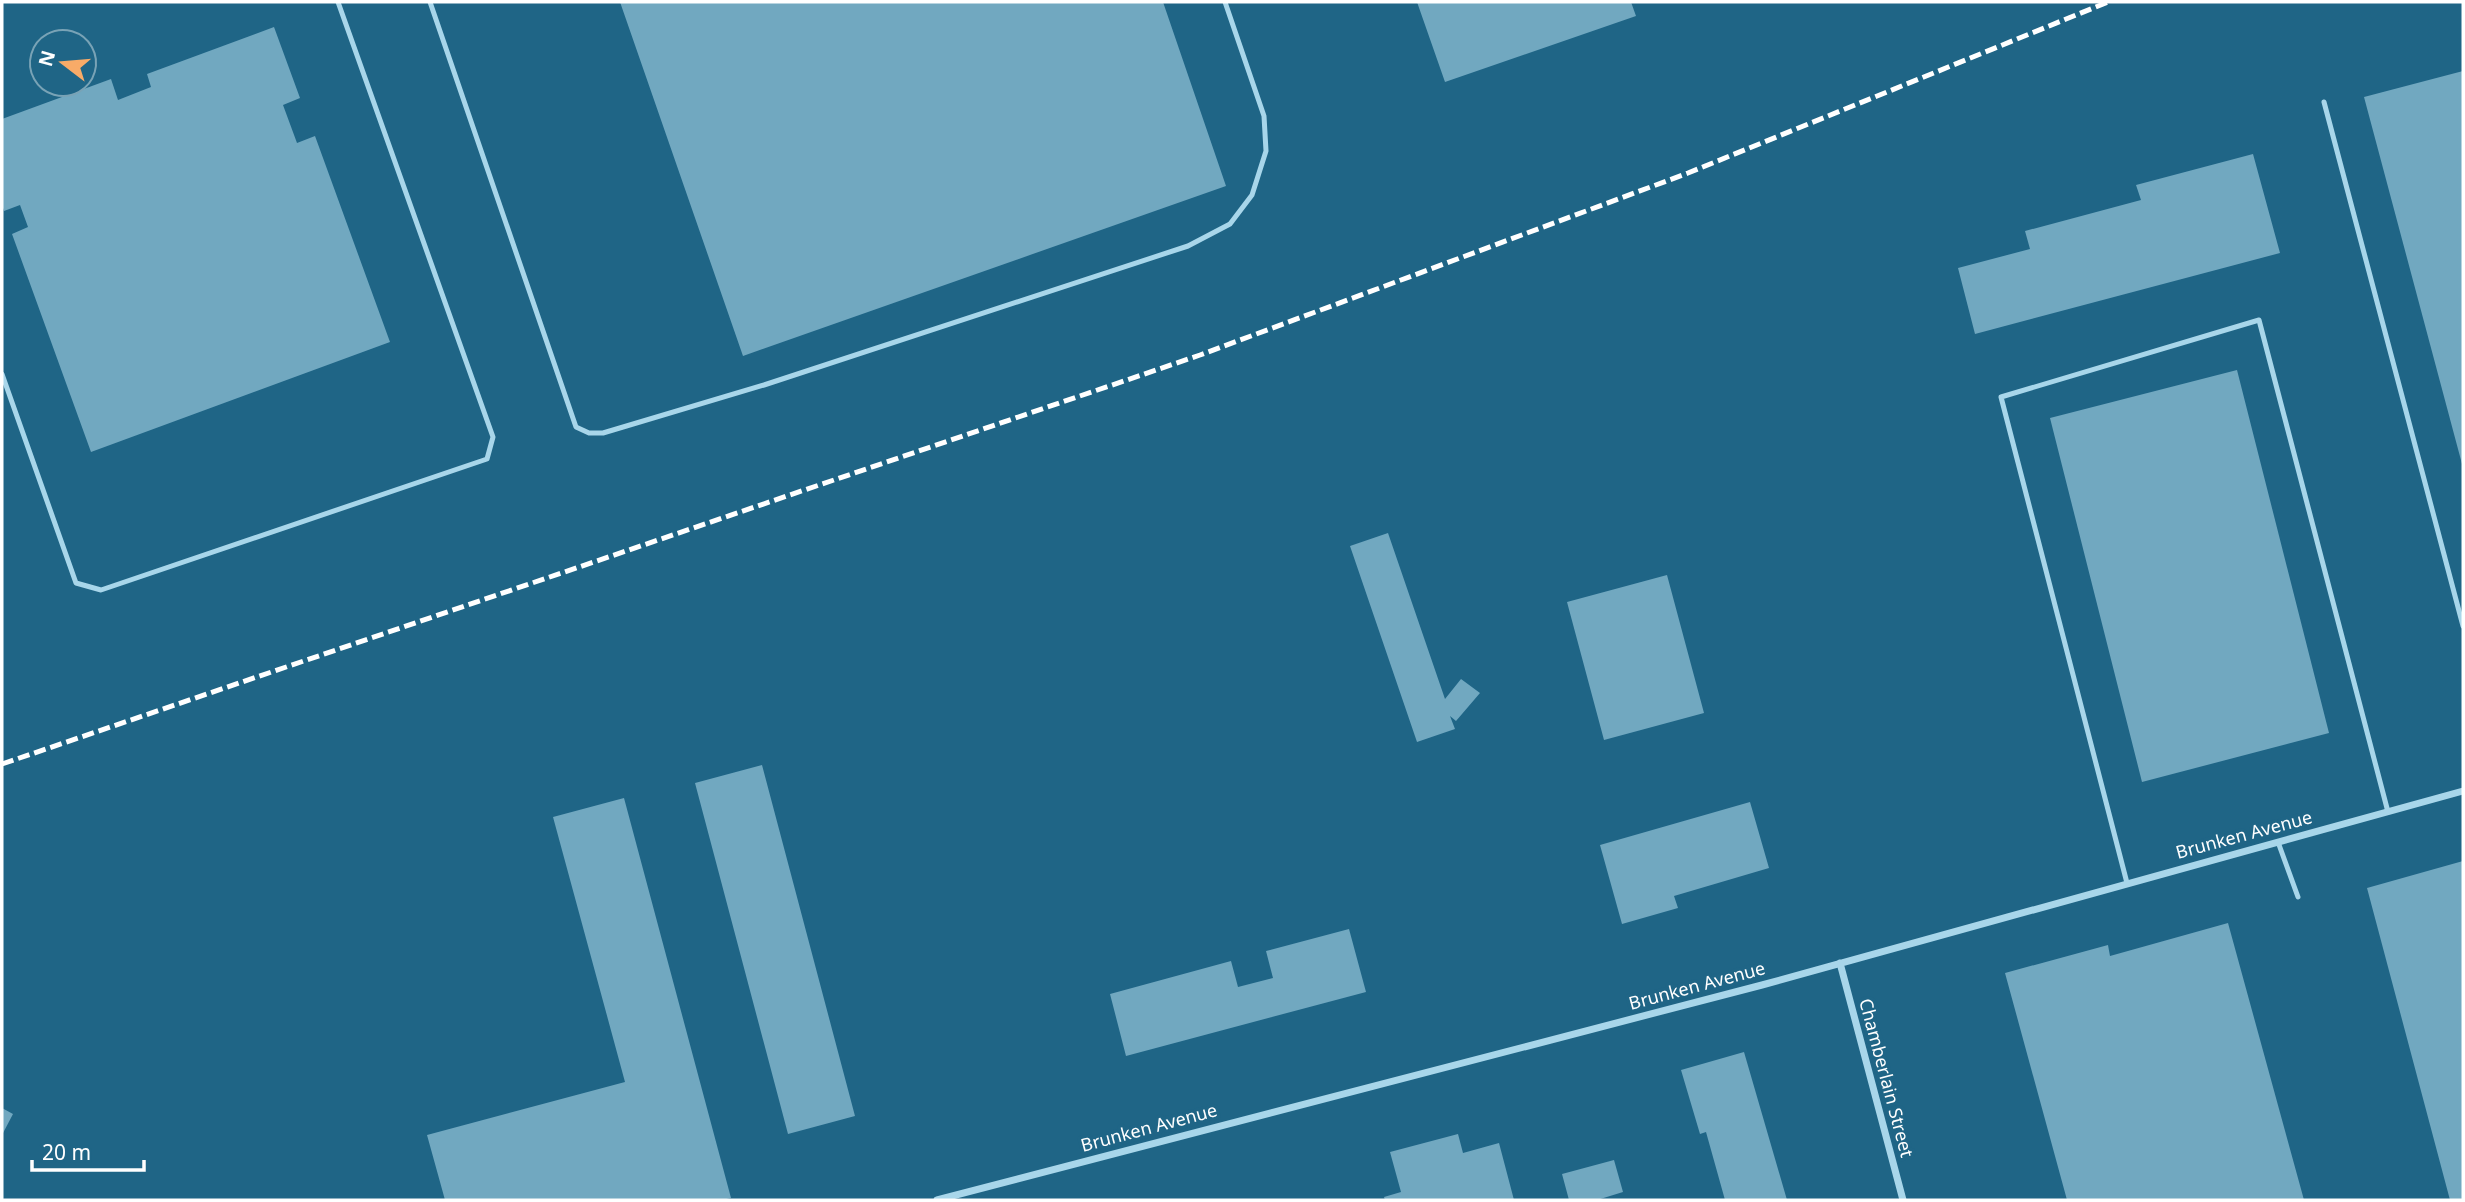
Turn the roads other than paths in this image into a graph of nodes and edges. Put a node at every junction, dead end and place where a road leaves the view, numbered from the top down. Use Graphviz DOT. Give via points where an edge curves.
graph roads {
  1 [pos="338,2"];
  2 [pos="430,2"];
  3 [pos="1225,2"];
  4 [pos="2325,102"];
  5 [pos="2,374"];
  6 [pos="2463,626"];
  7 [pos="2463,792"];
  8 [pos="2388,812"];
  9 [pos="2278,842"];
  10 [pos="2127,883"];
  11 [pos="2298,897"];
  12 [pos="1840,963"];
  13 [pos="937,1200"];
  14 [pos="1903,1200"];
  1 -- 5 [label="lane" via="493,437 487,459 101,590 76,583"];
  2 -- 3 [label="lane" via="576,427 603,433 1175,250 1230,224 1252,195 1266,151 1264,116"];
  4 -- 6 [label="lane"];
  7 -- 8 [label="street, Brunken Avenue"];
  8 -- 9 [label="street, Brunken Avenue"];
  8 -- 10 [label="lane" via="2259,320 2001,397"];
  9 -- 10 [label="street, Brunken Avenue"];
  9 -- 11 [label="lane"];
  10 -- 12 [label="street, Brunken Avenue"];
  12 -- 13 [label="street, Brunken Avenue"];
  12 -- 14 [label="street, Chamberlain Street"];
}
